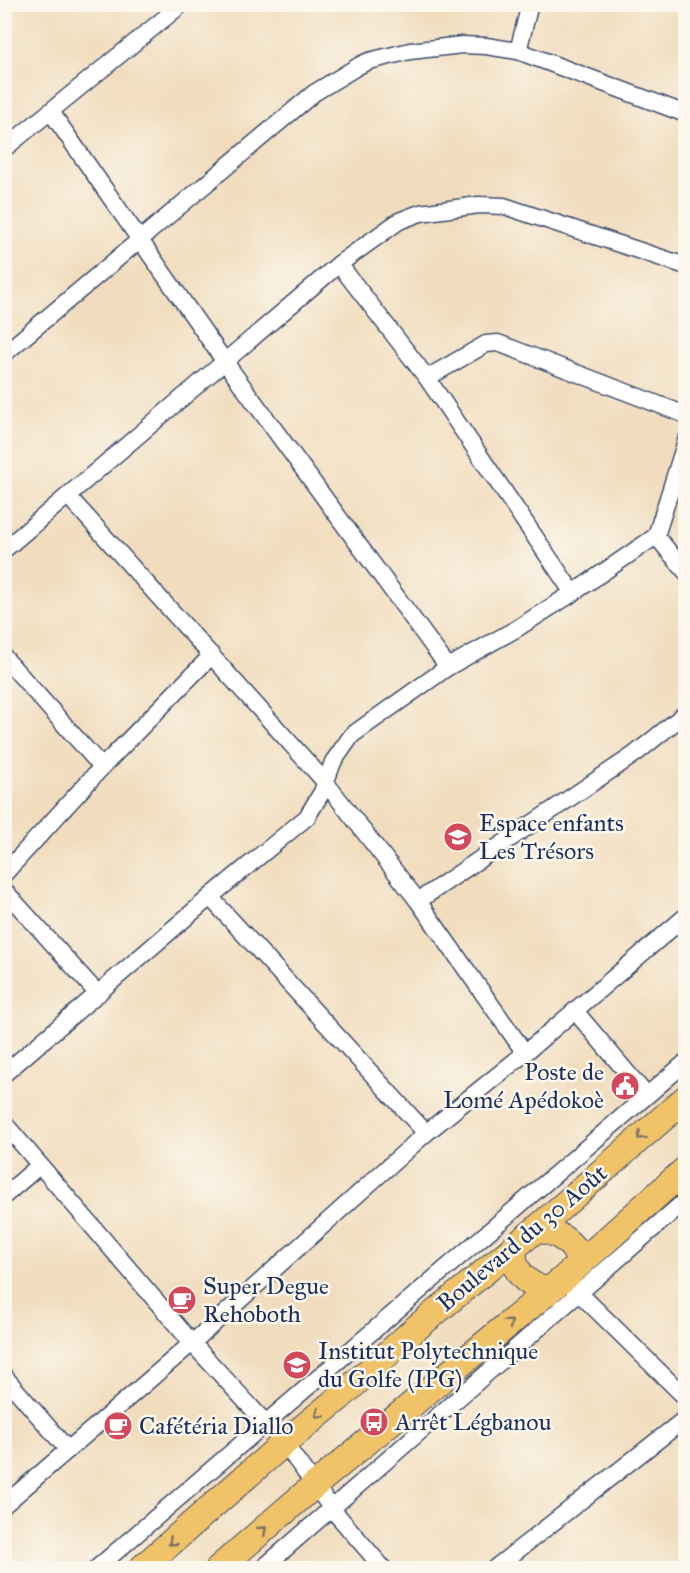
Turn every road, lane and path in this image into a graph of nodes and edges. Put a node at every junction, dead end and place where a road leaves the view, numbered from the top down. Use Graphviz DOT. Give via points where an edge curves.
graph roads {
  1 [pos="182,4"];
  2 [pos="530,4"];
  3 [pos="518,51"];
  4 [pos="51,112"];
  5 [pos="686,114"];
  6 [pos="4,149"];
  7 [pos="139,240"];
  8 [pos="339,264"];
  9 [pos="686,266"];
  10 [pos="4,354"];
  11 [pos="225,362"];
  12 [pos="427,378"];
  13 [pos="686,415"];
  14 [pos="686,441"];
  15 [pos="68,496"];
  16 [pos="656,536"];
  17 [pos="4,550"];
  18 [pos="686,572"];
  19 [pos="573,593"];
  20 [pos="212,655"];
  21 [pos="4,657"];
  22 [pos="448,667"];
  23 [pos="686,713"];
  24 [pos="102,767"];
  25 [pos="326,783"];
  26 [pos="4,874"];
  27 [pos="4,890"];
  28 [pos="210,897"];
  29 [pos="418,901"];
  30 [pos="686,916"];
  31 [pos="98,994"];
  32 [pos="575,1011"];
  33 [pos="525,1053"];
  34 [pos="686,1062"];
  35 [pos="4,1074"];
  36 [pos="646,1095"];
  37 [pos="686,1098"];
  38 [pos="4,1123"];
  39 [pos="426,1133"];
  40 [pos="40,1164"];
  41 [pos="686,1169"];
  42 [pos="4,1196"];
  43 [pos="686,1200"];
  44 [pos="534,1231"];
  45 [pos="514,1247"];
  46 [pos="567,1281"];
  47 [pos="192,1343"];
  48 [pos="4,1376"];
  49 [pos="686,1398"];
  50 [pos="686,1418"];
  51 [pos="267,1423"];
  52 [pos="284,1443"];
  53 [pos="68,1450"];
  54 [pos="315,1485"];
  55 [pos="4,1504"];
  56 [pos="332,1509"];
  57 [pos="97,1569"];
  58 [pos="142,1569"];
  59 [pos="219,1569"];
  60 [pos="263,1569"];
  61 [pos="383,1569"];
  62 [pos="495,1569"];
  1 -- 4 [label="street"];
  2 -- 3 [label="street"];
  3 -- 5 [label="street"];
  3 -- 7 [label="street" via="462,45 410,51 360,65 314,93"];
  4 -- 6 [label="street"];
  4 -- 7 [label="street"];
  7 -- 10 [label="street"];
  7 -- 11 [label="street"];
  8 -- 9 [label="street" via="399,221 479,205 504,206"];
  8 -- 11 [label="street"];
  8 -- 12 [label="street"];
  11 -- 15 [label="street"];
  11 -- 22 [label="street"];
  12 -- 13 [label="street" via="486,344 498,344"];
  12 -- 19 [label="street"];
  14 -- 16 [label="street"];
  15 -- 17 [label="street"];
  15 -- 20 [label="street"];
  16 -- 18 [label="street"];
  16 -- 19 [label="street"];
  19 -- 22 [label="street"];
  20 -- 24 [label="street"];
  20 -- 25 [label="street"];
  21 -- 24 [label="street"];
  22 -- 25 [label="street" via="352,735 333,762"];
  23 -- 29 [label="street" via="635,753"];
  24 -- 26 [label="street"];
  25 -- 28 [label="street" via="306,818"];
  25 -- 29 [label="street"];
  27 -- 31 [label="street"];
  28 -- 31 [label="street"];
  28 -- 39 [label="street"];
  29 -- 33 [label="street"];
  30 -- 32 [label="street"];
  31 -- 35 [label="street"];
  32 -- 33 [label="street"];
  32 -- 36 [label="street"];
  33 -- 39 [label="street"];
  34 -- 36 [label="street"];
  36 -- 51 [label="street"];
  37 -- 44 [label="highway, Boulevard du 30 Août, one-way"];
  38 -- 40 [label="street"];
  39 -- 47 [label="street"];
  40 -- 42 [label="street"];
  40 -- 47 [label="street"];
  41 -- 46 [label="highway"];
  43 -- 46 [label="street"];
  44 -- 45 [label="highway, Boulevard du 30 Août"];
  44 -- 46 [label="highway" via="550,1231 561,1237 578,1255"];
  45 -- 46 [label="highway" via="514,1263 519,1273 536,1287"];
  45 -- 52 [label="highway, Boulevard du 30 Août, one-way"];
  46 -- 49 [label="street"];
  54 -- 46 [label="highway, one-way"];
  46 -- 56 [label="street"];
  47 -- 51 [label="street"];
  47 -- 53 [label="street"];
  48 -- 53 [label="street"];
  50 -- 62 [label="street"];
  51 -- 52 [label="street"];
  51 -- 57 [label="street"];
  52 -- 54 [label="street"];
  52 -- 58 [label="highway, Boulevard du 30 Août, one-way"];
  53 -- 55 [label="street"];
  54 -- 56 [label="street"];
  59 -- 54 [label="highway, one-way"];
  56 -- 60 [label="street"];
  56 -- 61 [label="street"];
}
